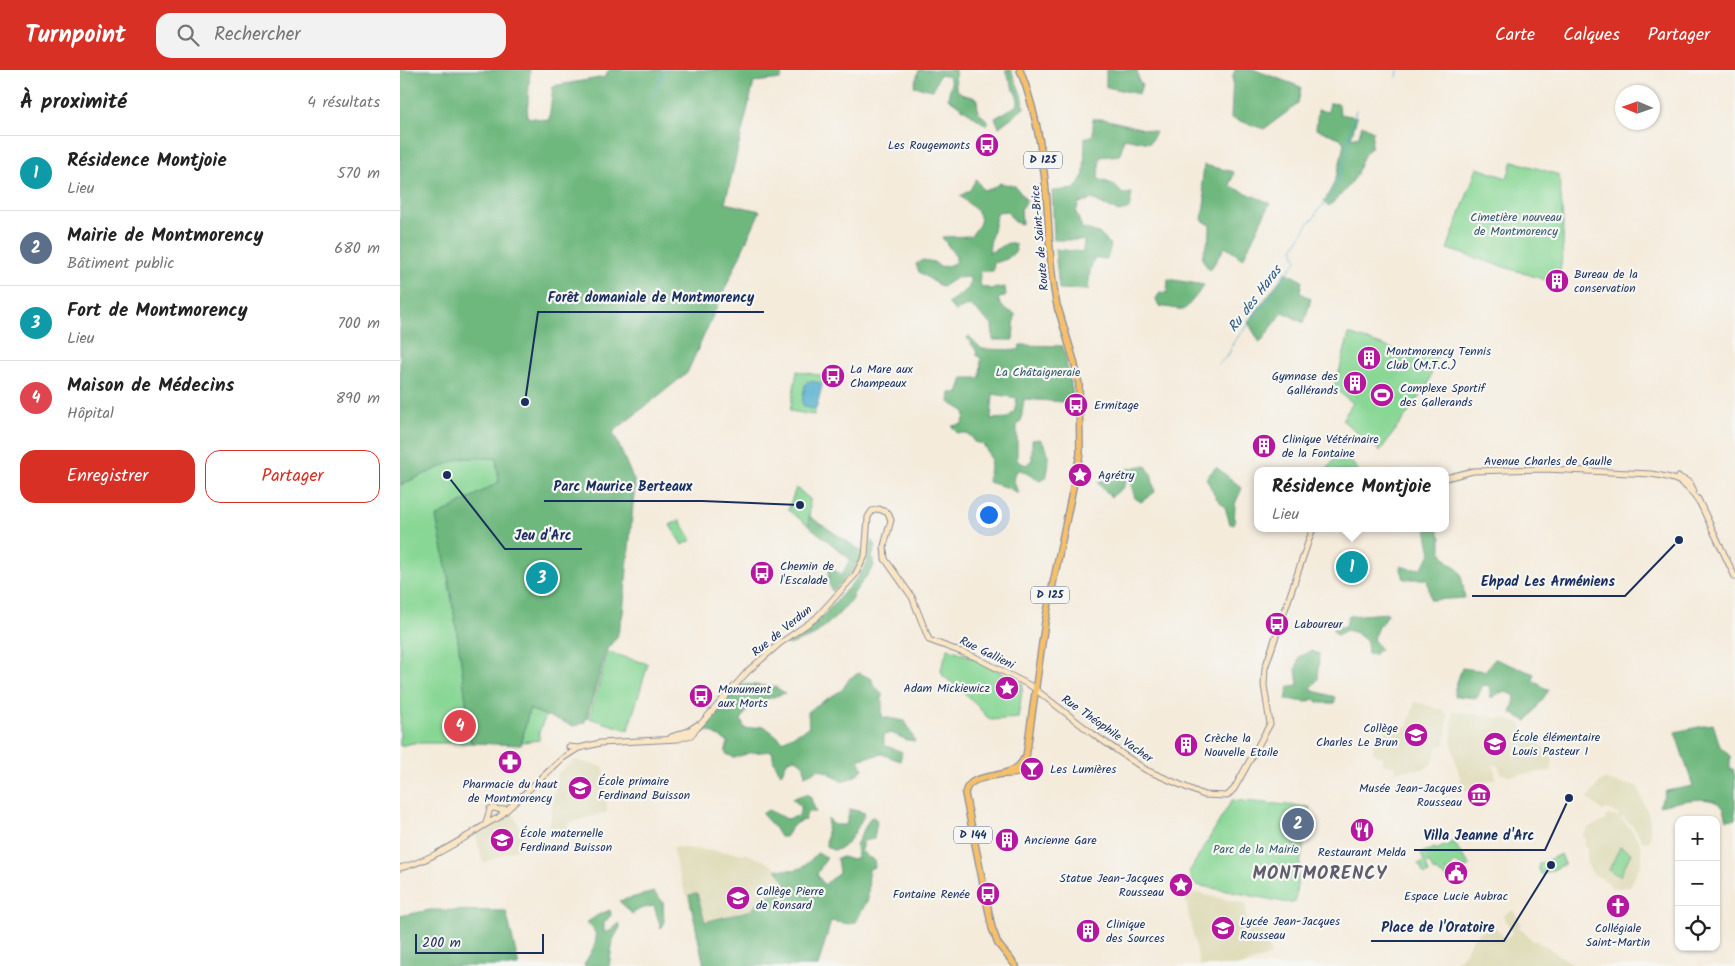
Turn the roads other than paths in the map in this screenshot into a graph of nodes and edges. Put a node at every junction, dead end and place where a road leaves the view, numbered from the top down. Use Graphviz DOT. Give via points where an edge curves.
graph roads {
  1 [pos="1018,70"];
  2 [pos="1449,477"];
  3 [pos="1312,532"];
  4 [pos="1735,577"];
  5 [pos="929,640"];
  6 [pos="1035,689"];
  7 [pos="499,813"];
  8 [pos="488,814"];
  9 [pos="493,819"];
  10 [pos="485,824"];
  11 [pos="400,868"];
  12 [pos="1016,966"];
  1 -- 6 [label="main road, Route de Saint-Brice / D 125" via="1039,134 1053,285 1079,389 1079,441"];
  2 -- 4 [label="main road, Avenue Charles de Gaulle" via="1473,471 1528,470 1672,475 1692,486"];
  3 -- 6 [label="main road, Rue Théophile Vacher" via="1265,668 1270,726 1227,796 1201,794 1142,767"];
  5 -- 6 [label="main road, Rue Gallieni" via="975,657"];
  5 -- 7 [label="main road, Rue de Verdun" via="912,597 885,559 884,546 892,520 886,511 872,511 868,517 865,556 856,575 816,618 748,671 688,733 666,739 600,743 569,752"];
  6 -- 12 [label="main road, D 144" via="1026,754 1019,767 975,781 967,787 965,794 990,920 996,940"];
  7 -- 8 [label="main road" via="492,808"];
  7 -- 9 [label="main road" via="498,818"];
  8 -- 9 [label="main road"];
  8 -- 10 [label="main road"];
  9 -- 10 [label="main road"];
  10 -- 11 [label="main road" via="426,859"];
}
